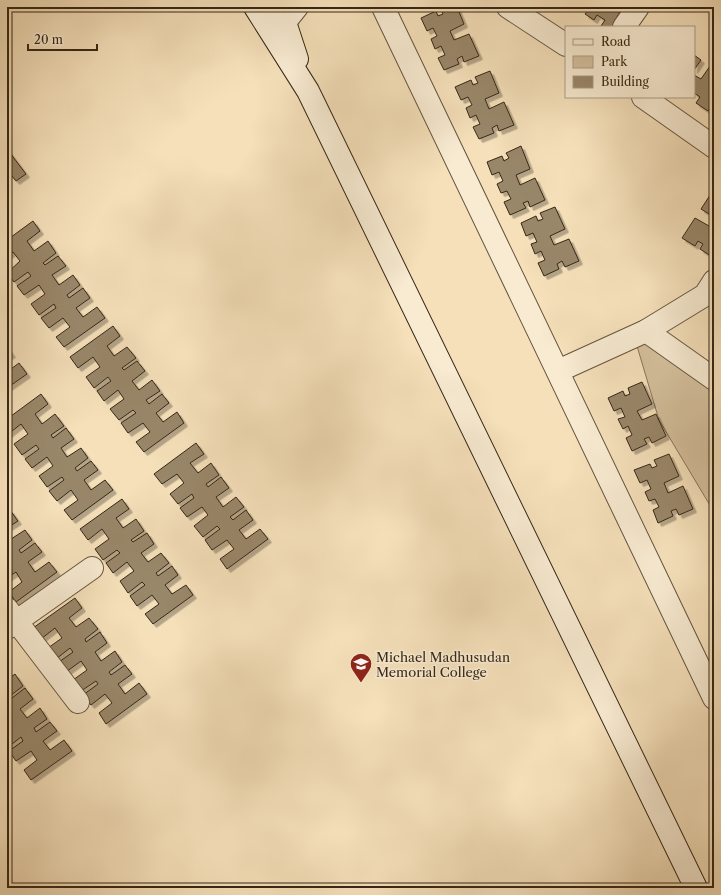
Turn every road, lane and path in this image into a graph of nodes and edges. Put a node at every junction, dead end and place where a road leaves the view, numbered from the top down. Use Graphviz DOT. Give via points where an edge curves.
graph roads {
  1 [pos="255,7"];
  2 [pos="383,7"];
  3 [pos="508,7"];
  4 [pos="638,7"];
  5 [pos="287,12"];
  6 [pos="625,26"];
  7 [pos="565,44"];
  8 [pos="308,91"];
  9 [pos="644,98"];
  10 [pos="714,147"];
  11 [pos="714,281"];
  12 [pos="646,331"];
  13 [pos="558,371"];
  14 [pos="714,379"];
  15 [pos="92,568"];
  16 [pos="10,619"];
  17 [pos="714,698"];
  18 [pos="78,702"];
  19 [pos="696,888"];
  1 -- 8 [label="street"];
  2 -- 13 [label="street"];
  3 -- 7 [label="street"];
  4 -- 6 [label="street"];
  5 -- 8 [label="street"];
  8 -- 19 [label="street"];
  9 -- 10 [label="street"];
  11 -- 12 [label="street" via="705,294"];
  12 -- 13 [label="street"];
  12 -- 14 [label="street"];
  13 -- 17 [label="street"];
  15 -- 16 [label="street"];
  16 -- 18 [label="street"];
}
